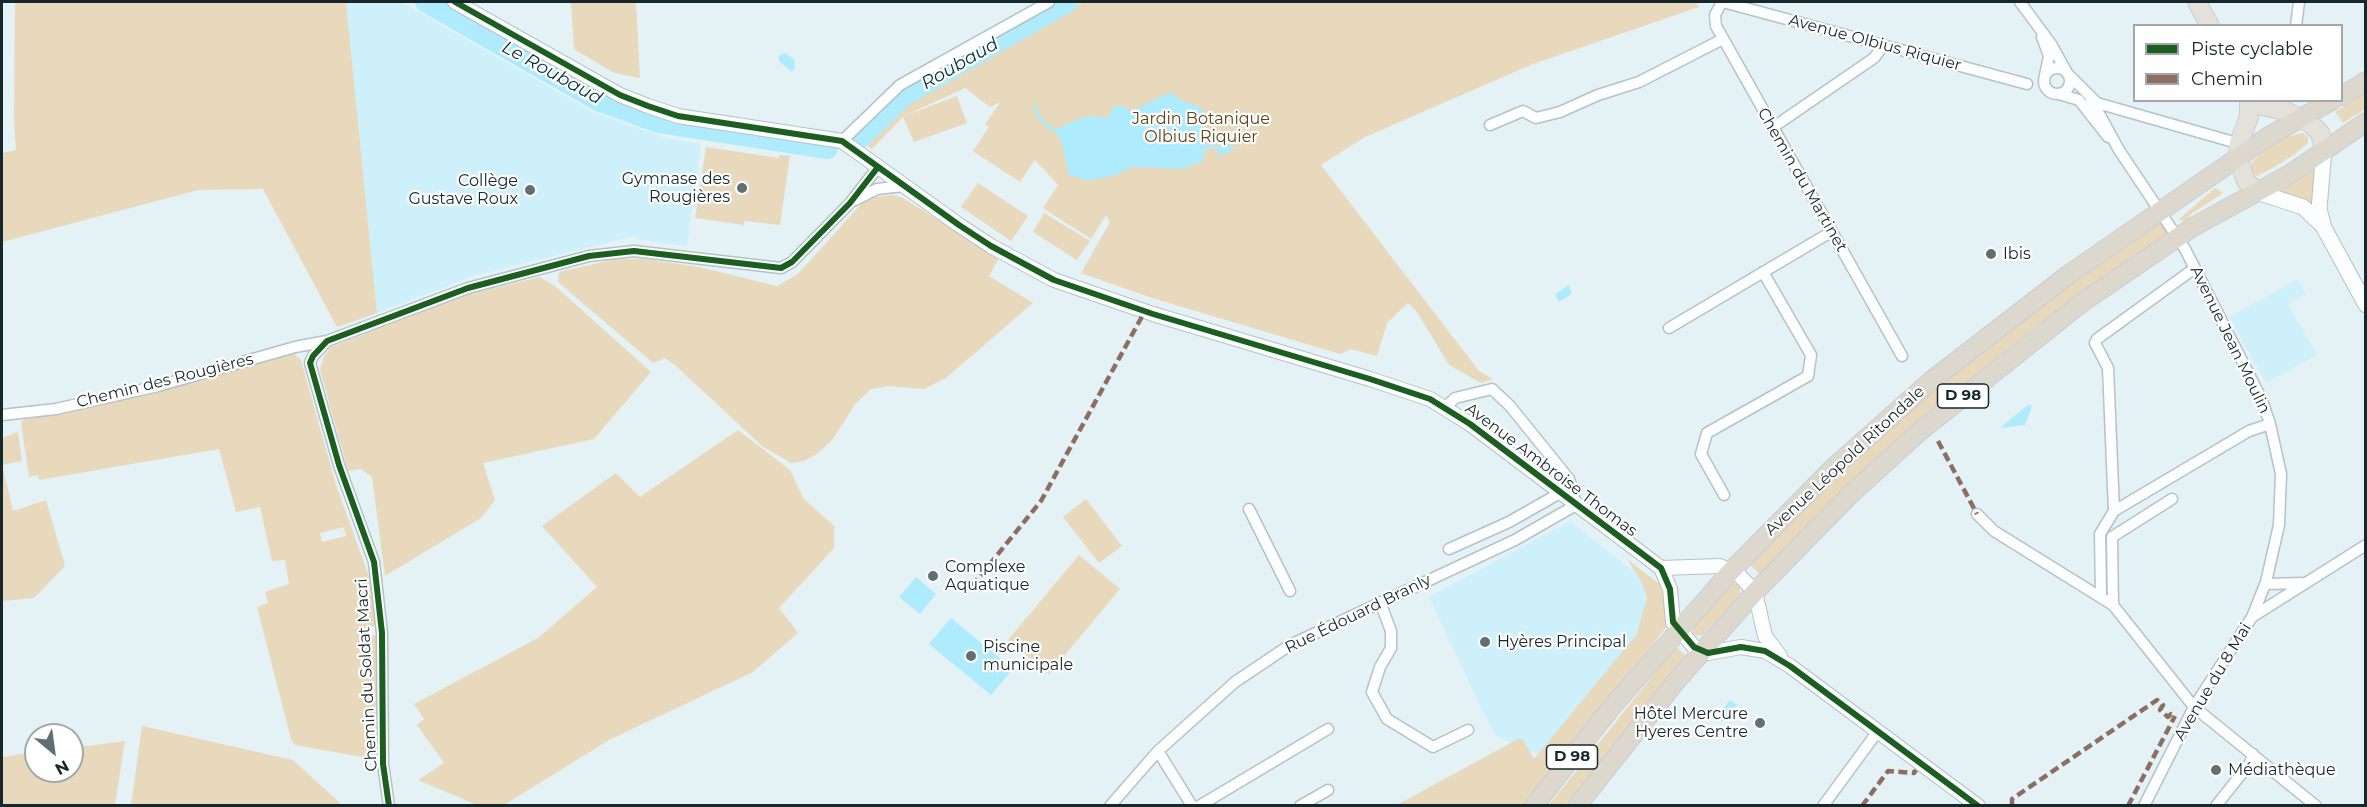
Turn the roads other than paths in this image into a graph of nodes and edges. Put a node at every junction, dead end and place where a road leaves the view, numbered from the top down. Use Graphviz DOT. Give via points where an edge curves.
graph roads {
  1 [pos="455,2"];
  2 [pos="1048,2"];
  3 [pos="1723,2"];
  4 [pos="2020,2"];
  5 [pos="2197,2"];
  6 [pos="2299,2"];
  7 [pos="2209,24"];
  8 [pos="2296,24"];
  9 [pos="2039,31"];
  10 [pos="1723,39"];
  11 [pos="1883,46"];
  12 [pos="2068,73"];
  13 [pos="2045,75"];
  14 [pos="2366,81"];
  15 [pos="2027,84"];
  16 [pos="2058,94"];
  17 [pos="2343,95"];
  18 [pos="2091,99"];
  19 [pos="2249,102"];
  20 [pos="2257,102"];
  21 [pos="2325,102"];
  22 [pos="2292,110"];
  23 [pos="2366,122"];
  24 [pos="1490,125"];
  25 [pos="1772,128"];
  26 [pos="842,141"];
  27 [pos="2324,149"];
  28 [pos="2119,150"];
  29 [pos="2243,150"];
  30 [pos="881,170"];
  31 [pos="903,186"];
  32 [pos="877,189"];
  33 [pos="2257,192"];
  34 [pos="850,203"];
  35 [pos="2161,212"];
  36 [pos="2324,228"];
  37 [pos="1831,232"];
  38 [pos="2178,238"];
  39 [pos="2194,268"];
  40 [pos="1763,272"];
  41 [pos="2366,305"];
  42 [pos="1669,328"];
  43 [pos="327,341"];
  44 [pos="1902,356"];
  45 [pos="1445,408"];
  46 [pos="2,415"];
  47 [pos="2270,424"];
  48 [pos="1560,493"];
  49 [pos="1724,495"];
  50 [pos="2172,499"];
  51 [pos="1576,505"];
  52 [pos="1249,509"];
  53 [pos="2114,511"];
  54 [pos="1977,514"];
  55 [pos="2366,545"];
  56 [pos="1449,549"];
  57 [pos="1661,568"];
  58 [pos="1732,570"];
  59 [pos="2307,581"];
  60 [pos="2265,586"];
  61 [pos="1290,591"];
  62 [pos="1755,592"];
  63 [pos="2101,597"];
  64 [pos="2283,597"];
  65 [pos="1380,602"];
  66 [pos="2114,605"];
  67 [pos="2252,617"];
  68 [pos="1678,631"];
  69 [pos="1701,651"];
  70 [pos="1790,666"];
  71 [pos="2194,706"];
  72 [pos="1328,729"];
  73 [pos="1468,730"];
  74 [pos="1878,731"];
  75 [pos="1158,751"];
  76 [pos="2253,754"];
  77 [pos="1328,790"];
  78 [pos="389,806"];
  79 [pos="1110,806"];
  80 [pos="1192,806"];
  81 [pos="1199,806"];
  82 [pos="1300,806"];
  83 [pos="1534,806"];
  84 [pos="1577,806"];
  85 [pos="1823,806"];
  86 [pos="1978,806"];
  87 [pos="2144,806"];
  88 [pos="2216,806"];
  89 [pos="2316,806"];
  1 -- 26 [label="street" via="648,106 678,116"];
  2 -- 26 [label="street" via="900,85"];
  3 -- 10 [label="street, Chemin du Martinet" via="1715,15"];
  3 -- 11 [label="street, Avenue Olbius Riquier"];
  4 -- 9 [label="street"];
  5 -- 7 [label="main road"];
  6 -- 8 [label="street"];
  9 -- 12 [label="street"];
  9 -- 13 [label="street" via="2049,56"];
  10 -- 24 [label="street" via="1639,82 1560,112 1536,118 1523,111"];
  10 -- 25 [label="street, Chemin du Martinet"];
  11 -- 15 [label="street, Avenue Olbius Riquier"];
  11 -- 25 [label="street" via="1874,58"];
  12 -- 13 [label="street" via="2054,67"];
  12 -- 16 [label="street" via="2069,87"];
  12 -- 18 [label="street"];
  13 -- 16 [label="street" via="2046,89"];
  14 -- 17 [label="highway"];
  16 -- 28 [label="street" via="2079,100"];
  18 -- 28 [label="street"];
  18 -- 29 [label="street"];
  19 -- 29 [label="main road"];
  20 -- 22 [label="main road"];
  21 -- 22 [label="highway, Avenue Léopold Ritondale / D 98"];
  22 -- 27 [label="main road" via="2319,133"];
  22 -- 29 [label="highway, Avenue Léopold Ritondale / D 98"];
  23 -- 27 [label="highway, Avenue Léopold Ritondale / D 98"];
  25 -- 37 [label="street, Chemin du Martinet"];
  26 -- 30 [label="street, Avenue Ambroise Thomas"];
  27 -- 33 [label="highway, Avenue Léopold Ritondale / D 98"];
  27 -- 36 [label="main road" via="2318,197"];
  28 -- 35 [label="street"];
  29 -- 33 [label="main road" via="2246,181"];
  29 -- 35 [label="highway, Avenue Léopold Ritondale / D 98"];
  30 -- 31 [label="street, Avenue Ambroise Thomas"];
  30 -- 32 [label="street"];
  30 -- 34 [label="street"];
  31 -- 32 [label="street"];
  31 -- 45 [label="street, Avenue Ambroise Thomas" via="991,246 1054,280 1412,392"];
  32 -- 34 [label="street"];
  33 -- 36 [label="main road" via="2302,207"];
  33 -- 38 [label="highway, Avenue Léopold Ritondale / D 98"];
  34 -- 43 [label="street" via="792,262 781,268 634,251 611,252 468,288"];
  35 -- 38 [label="street, Avenue Jean Moulin"];
  35 -- 58 [label="highway, Avenue Léopold Ritondale / D 98" via="2059,281 1932,380 1833,468"];
  36 -- 41 [label="main road"];
  37 -- 40 [label="street"];
  37 -- 44 [label="street, Chemin du Martinet"];
  38 -- 39 [label="street, Avenue Jean Moulin"];
  38 -- 62 [label="highway, Avenue Léopold Ritondale / D 98" via="2082,302 1918,434 1852,493"];
  39 -- 47 [label="street, Avenue Jean Moulin" via="2262,400"];
  39 -- 53 [label="street" via="2095,343 2108,368"];
  40 -- 42 [label="street"];
  40 -- 49 [label="street" via="1811,355 1808,376 1707,434 1701,454"];
  43 -- 46 [label="street, Chemin des Rougières" via="158,386 56,409"];
  43 -- 78 [label="street, Chemin du Soldat Macri" via="310,363 339,465 374,562 382,633 382,764"];
  45 -- 48 [label="street, Avenue Ambroise Thomas"];
  45 -- 51 [label="street" via="1455,399 1492,389 1569,479"];
  47 -- 53 [label="street" via="2249,430"];
  47 -- 60 [label="street, Avenue Jean Moulin" via="2281,494"];
  48 -- 51 [label="street, Avenue Ambroise Thomas"];
  48 -- 56 [label="street"];
  50 -- 66 [label="street" via="2112,537"];
  51 -- 57 [label="street, Avenue Ambroise Thomas"];
  51 -- 65 [label="street, Rue Édouard Branly" via="1515,540"];
  52 -- 61 [label="street"];
  53 -- 63 [label="street" via="2100,534"];
  54 -- 63 [label="street" via="1994,531"];
  55 -- 59 [label="street, Avenue du 8 Mai"];
  57 -- 58 [label="street" via="1720,566"];
  57 -- 68 [label="street" via="1670,589 1673,622"];
  58 -- 62 [label="street"];
  58 -- 68 [label="highway, Avenue Léopold Ritondale / D 98"];
  59 -- 60 [label="street, Avenue du 8 Mai"];
  59 -- 64 [label="street, Avenue du 8 Mai"];
  60 -- 64 [label="street" via="2270,594"];
  60 -- 67 [label="street, Avenue Jean Moulin"];
  62 -- 69 [label="highway, Avenue Léopold Ritondale / D 98"];
  62 -- 70 [label="street" via="1765,636"];
  63 -- 66 [label="street"];
  64 -- 67 [label="street, Avenue du 8 Mai"];
  65 -- 73 [label="street" via="1391,631 1391,648 1372,692 1387,719 1432,747"];
  65 -- 75 [label="street, Rue Édouard Branly" via="1290,645 1244,676"];
  66 -- 71 [label="street"];
  67 -- 71 [label="street, Avenue du 8 Mai"];
  68 -- 69 [label="street"];
  68 -- 83 [label="highway, Avenue Léopold Ritondale / D 98"];
  69 -- 70 [label="street" via="1756,648"];
  69 -- 84 [label="highway, Avenue Léopold Ritondale / D 98"];
  70 -- 74 [label="street"];
  71 -- 76 [label="street"];
  71 -- 87 [label="street, Avenue du 8 Mai"];
  72 -- 81 [label="street"];
  74 -- 85 [label="street"];
  74 -- 86 [label="street"];
  75 -- 79 [label="street, Rue Édouard Branly"];
  75 -- 80 [label="street"];
  76 -- 88 [label="street"];
  76 -- 89 [label="street"];
  77 -- 82 [label="street"];
}
